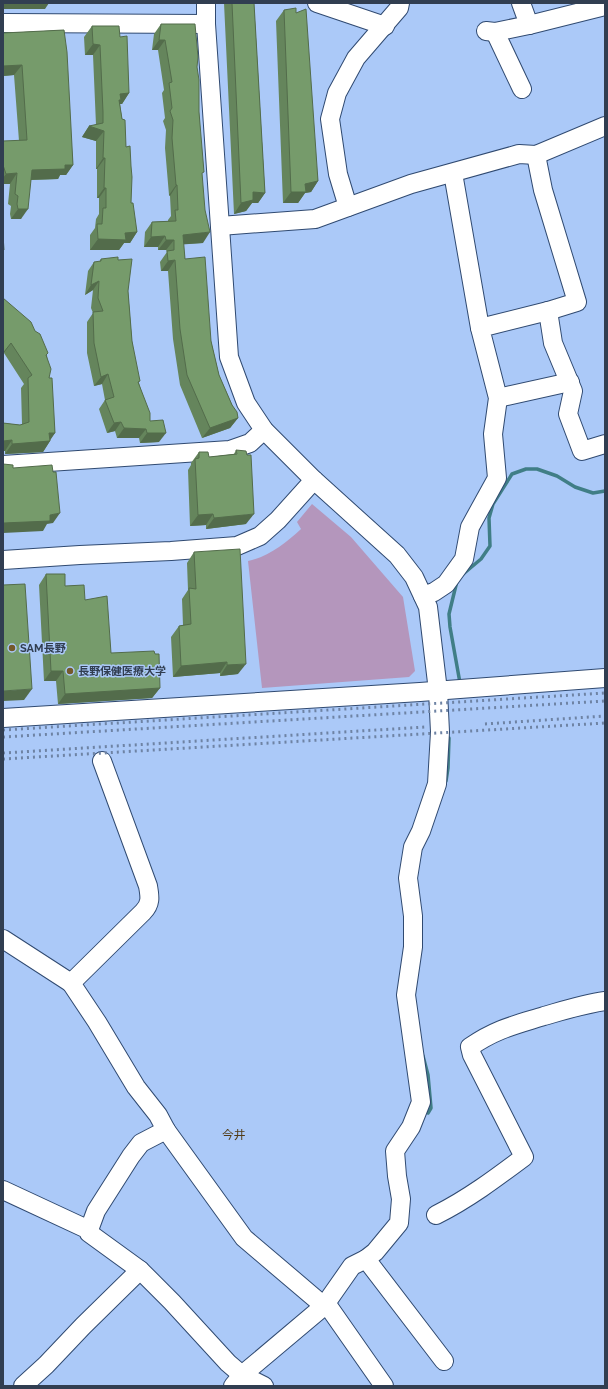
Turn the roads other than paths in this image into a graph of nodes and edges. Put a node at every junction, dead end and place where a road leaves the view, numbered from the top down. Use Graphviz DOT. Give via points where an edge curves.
graph roads {
  1 [pos="206,3"];
  2 [pos="318,3"];
  3 [pos="400,3"];
  4 [pos="521,3"];
  5 [pos="602,9"];
  6 [pos="3,23"];
  7 [pos="206,24"];
  8 [pos="529,25"];
  9 [pos="385,26"];
  10 [pos="522,89"];
  11 [pos="605,126"];
  12 [pos="536,155"];
  13 [pos="453,173"];
  14 [pos="348,207"];
  15 [pos="220,226"];
  16 [pos="548,311"];
  17 [pos="480,328"];
  18 [pos="570,382"];
  19 [pos="498,398"];
  20 [pos="264,430"];
  21 [pos="605,444"];
  22 [pos="3,465"];
  23 [pos="314,480"];
  24 [pos="3,560"];
  25 [pos="423,596"];
  26 [pos="605,678"];
  27 [pos="438,691"];
  28 [pos="3,718"];
  29 [pos="102,761"];
  30 [pos="3,939"];
  31 [pos="71,983"];
  32 [pos="605,1001"];
  33 [pos="166,1130"];
  34 [pos="3,1190"];
  35 [pos="436,1215"];
  36 [pos="89,1230"];
  37 [pos="366,1260"];
  38 [pos="140,1270"];
  39 [pos="325,1305"];
  40 [pos="444,1361"];
  41 [pos="238,1381"];
  42 [pos="29,1384"];
  43 [pos="264,1386"];
  44 [pos="384,1386"];
  1 -- 7 [label="street"];
  2 -- 9 [label="street"];
  3 -- 9 [label="street"];
  4 -- 8 [label="street"];
  5 -- 8 [label="street"];
  6 -- 7 [label="street"];
  7 -- 15 [label="street"];
  8 -- 10 [label="street" via="490,32"];
  9 -- 14 [label="street" via="352,64 337,93 330,119 338,174"];
  11 -- 12 [label="street"];
  12 -- 13 [label="street" via="520,154"];
  12 -- 16 [label="street" via="543,190 577,302"];
  13 -- 14 [label="street" via="411,184"];
  13 -- 17 [label="street"];
  14 -- 15 [label="street" via="315,220"];
  15 -- 20 [label="street" via="229,357 246,403"];
  16 -- 17 [label="street"];
  16 -- 18 [label="street" via="553,343"];
  17 -- 19 [label="street"];
  18 -- 19 [label="street"];
  18 -- 21 [label="street" via="573,391 568,414 582,451"];
  19 -- 25 [label="street" via="492,434 497,478 470,526 464,559 446,584"];
  20 -- 22 [label="street" via="250,443 230,450"];
  20 -- 23 [label="street"];
  23 -- 24 [label="street" via="260,536 236,546"];
  23 -- 25 [label="street" via="397,555 414,577"];
  25 -- 27 [label="street" via="428,608"];
  26 -- 27 [label="street"];
  27 -- 28 [label="street"];
  27 -- 37 [label="street" via="440,732 437,784 413,847 408,878 413,916 413,947 406,995 421,1102 411,1127 395,1151 401,1199 399,1222"];
  29 -- 31 [label="street" via="148,886 150,901 147,908"];
  30 -- 31 [label="street"];
  31 -- 33 [label="street"];
  32 -- 35 [label="street" via="578,1006 504,1028 470,1047 524,1157 483,1188"];
  33 -- 36 [label="street" via="141,1143 96,1211"];
  33 -- 39 [label="street" via="244,1238"];
  34 -- 36 [label="street"];
  36 -- 38 [label="street"];
  37 -- 39 [label="street" via="352,1266"];
  37 -- 40 [label="street"];
  38 -- 41 [label="street" via="228,1363"];
  38 -- 42 [label="street"];
  39 -- 41 [label="street"];
  39 -- 44 [label="street"];
  41 -- 43 [label="street"];
}
